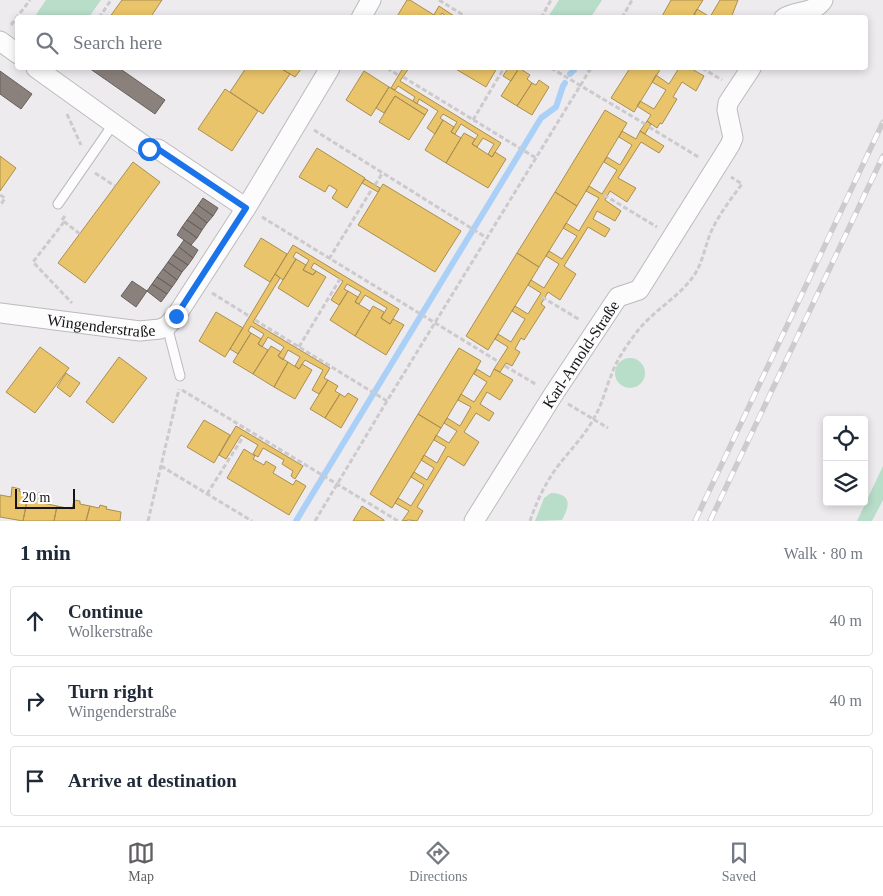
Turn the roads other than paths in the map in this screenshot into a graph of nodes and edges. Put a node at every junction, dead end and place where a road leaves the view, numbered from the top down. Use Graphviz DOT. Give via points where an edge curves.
graph roads {
  1 [pos="371,0"];
  2 [pos="822,0"];
  3 [pos="362,15"];
  4 [pos="789,15"];
  5 [pos="3,36"];
  6 [pos="15,50"];
  7 [pos="39,70"];
  8 [pos="329,70"];
  9 [pos="751,70"];
  10 [pos="114,123"];
  11 [pos="58,204"];
  12 [pos="246,208"];
  13 [pos="0,313"];
  14 [pos="167,326"];
  15 [pos="180,376"];
  16 [pos="474,521"];
  1 -- 3 [label="street"];
  2 -- 4 [label="street" via="820,5 810,10"];
  5 -- 6 [label="street"];
  7 -- 10 [label="street"];
  8 -- 12 [label="street, Wingenderstraße"];
  9 -- 16 [label="street, Karl-Arnold-Straße" via="728,103 733,138 730,145 639,290 618,297 596,331 561,400"];
  10 -- 11 [label="lane"];
  10 -- 12 [label="street" via="149,149 158,149"];
  12 -- 14 [label="street, Wingenderstraße"];
  13 -- 14 [label="street, Wingenderstraße" via="144,332"];
  14 -- 15 [label="lane"];
}
